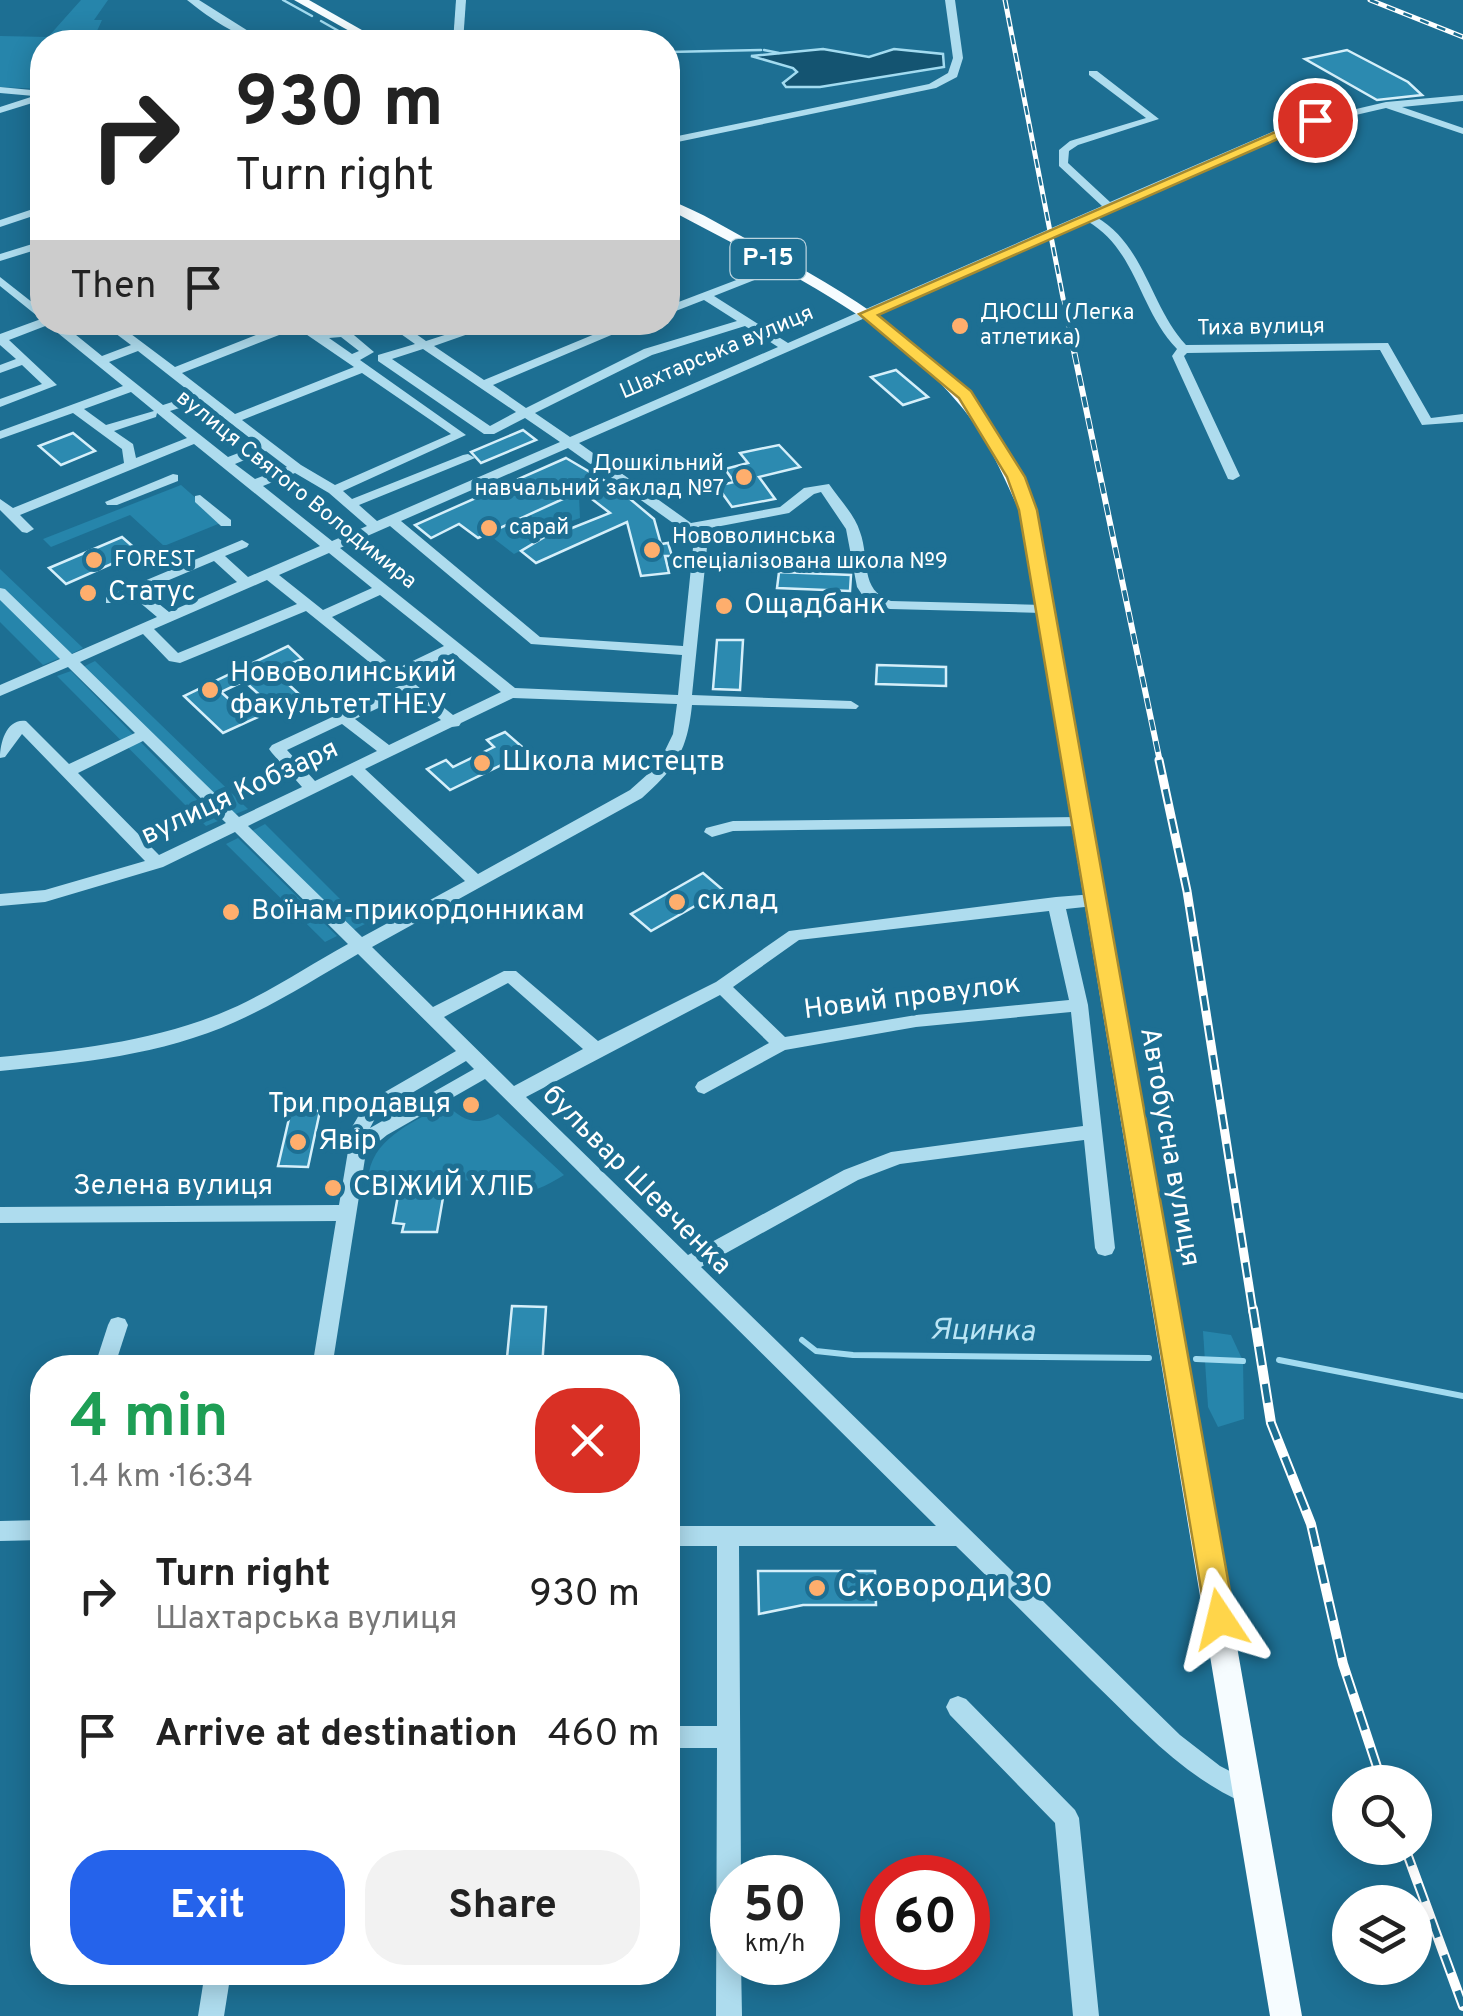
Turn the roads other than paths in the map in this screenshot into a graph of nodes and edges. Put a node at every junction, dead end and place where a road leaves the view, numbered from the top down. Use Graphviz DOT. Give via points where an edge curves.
graph roads {
  1 [pos="192,0"];
  2 [pos="461,0"];
  3 [pos="950,0"];
  4 [pos="304,1"];
  5 [pos="240,30"];
  6 [pos="356,30"];
  7 [pos="459,30"];
  8 [pos="1093,73"];
  9 [pos="0,90"];
  10 [pos="30,94"];
  11 [pos="1463,98"];
  12 [pos="30,100"];
  13 [pos="1386,105"];
  14 [pos="0,110"];
  15 [pos="1463,132"];
  16 [pos="680,138"];
  17 [pos="1108,206"];
  18 [pos="680,211"];
  19 [pos="30,214"];
  20 [pos="1087,216"];
  21 [pos="0,224"];
  22 [pos="30,248"];
  23 [pos="0,258"];
  24 [pos="781,266"];
  25 [pos="0,280"];
  26 [pos="705,296"];
  27 [pos="680,305"];
  28 [pos="30,307"];
  29 [pos="867,314"];
  30 [pos="746,322"];
  31 [pos="30,327"];
  32 [pos="65,335"];
  33 [pos="125,335"];
  34 [pos="268,335"];
  35 [pos="316,335"];
  36 [pos="409,335"];
  37 [pos="455,335"];
  38 [pos="604,335"];
  39 [pos="0,338"];
  40 [pos="422,344"];
  41 [pos="139,346"];
  42 [pos="786,347"];
  43 [pos="1183,349"];
  44 [pos="24,360"];
  45 [pos="100,360"];
  46 [pos="357,364"];
  47 [pos="0,369"];
  48 [pos="174,372"];
  49 [pos="485,384"];
  50 [pos="132,387"];
  51 [pos="204,396"];
  52 [pos="0,403"];
  53 [pos="74,408"];
  54 [pos="156,412"];
  55 [pos="528,414"];
  56 [pos="1463,418"];
  57 [pos="233,419"];
  58 [pos="105,430"];
  59 [pos="0,434"];
  60 [pos="197,438"];
  61 [pos="445,442"];
  62 [pos="569,442"];
  63 [pos="268,446"];
  64 [pos="468,458"];
  65 [pos="225,462"];
  66 [pos="126,467"];
  67 [pos="296,468"];
  68 [pos="494,476"];
  69 [pos="1234,476"];
  70 [pos="173,478"];
  71 [pos="252,485"];
  72 [pos="146,489"];
  73 [pos="334,490"];
  74 [pos="200,499"];
  75 [pos="112,502"];
  76 [pos="348,505"];
  77 [pos="5,508"];
  78 [pos="392,520"];
  79 [pos="226,523"];
  80 [pos="376,527"];
  81 [pos="693,527"];
  82 [pos="27,529"];
  83 [pos="242,544"];
  84 [pos="330,546"];
  85 [pos="217,556"];
  86 [pos="268,574"];
  87 [pos="246,582"];
  88 [pos="381,589"];
  89 [pos="134,590"];
  90 [pos="0,592"];
  91 [pos="112,600"];
  92 [pos="307,605"];
  93 [pos="1044,609"];
  94 [pos="322,616"];
  95 [pos="166,618"];
  96 [pos="144,627"];
  97 [pos="454,647"];
  98 [pos="687,650"];
  99 [pos="71,660"];
  100 [pos="395,675"];
  101 [pos="408,688"];
  102 [pos="0,691"];
  103 [pos="512,693"];
  104 [pos="684,700"];
  105 [pos="851,706"];
  106 [pos="344,718"];
  107 [pos="454,723"];
  108 [pos="5,732"];
  109 [pos="146,734"];
  110 [pos="0,753"];
  111 [pos="390,753"];
  112 [pos="356,770"];
  113 [pos="68,771"];
  114 [pos="312,789"];
  115 [pos="1080,822"];
  116 [pos="238,826"];
  117 [pos="712,832"];
  118 [pos="157,863"];
  119 [pos="474,880"];
  120 [pos="0,900"];
  121 [pos="1094,900"];
  122 [pos="1056,904"];
  123 [pos="357,945"];
  124 [pos="722,986"];
  125 [pos="1079,1005"];
  126 [pos="432,1016"];
  127 [pos="781,1044"];
  128 [pos="596,1050"];
  129 [pos="468,1052"];
  130 [pos="0,1064"];
  131 [pos="486,1070"];
  132 [pos="704,1087"];
  133 [pos="517,1093"];
  134 [pos="1093,1132"];
  135 [pos="357,1149"];
  136 [pos="346,1213"];
  137 [pos="0,1215"];
  138 [pos="1106,1248"];
  139 [pos="684,1267"];
  140 [pos="118,1325"];
  141 [pos="108,1355"];
  142 [pos="324,1355"];
  143 [pos="30,1530"];
  144 [pos="0,1531"];
  145 [pos="680,1536"];
  146 [pos="958,1536"];
  147 [pos="728,1537"];
  148 [pos="958,1707"];
  149 [pos="729,1737"];
  150 [pos="680,1738"];
  151 [pos="1247,1792"];
  152 [pos="216,1985"];
  153 [pos="210,2016"];
  154 [pos="729,2016"];
  155 [pos="1086,2016"];
  156 [pos="1286,2016"];
  1 -- 5 [label="street"];
  2 -- 7 [label="street"];
  3 -- 16 [label="street" via="958,58 953,75 932,86"];
  4 -- 6 [label="main road"];
  8 -- 17 [label="street" via="1154,119 1064,150 1063,164"];
  9 -- 10 [label="street"];
  11 -- 13 [label="street, Шахтарська вулиця"];
  12 -- 14 [label="street"];
  13 -- 15 [label="street"];
  13 -- 17 [label="street, Шахтарська вулиця" via="1292,126"];
  17 -- 20 [label="street, Шахтарська вулиця"];
  18 -- 24 [label="main road, Р-15"];
  19 -- 21 [label="street"];
  20 -- 29 [label="street, Шахтарська вулиця"];
  20 -- 43 [label="street, Тиха вулиця" via="1130,256 1162,325"];
  22 -- 23 [label="street"];
  24 -- 26 [label="street"];
  24 -- 29 [label="main road, Р-15"];
  25 -- 28 [label="street, вулиця Святого Володимира"];
  26 -- 27 [label="street"];
  26 -- 30 [label="street"];
  29 -- 42 [label="street, Шахтарська вулиця"];
  29 -- 93 [label="main road, Автобусна вулиця / Р-15" via="932,363 990,430 1028,510"];
  30 -- 42 [label="street"];
  30 -- 55 [label="street" via="648,352"];
  31 -- 39 [label="street"];
  32 -- 45 [label="street, вулиця Святого Володимира"];
  33 -- 41 [label="street"];
  34 -- 48 [label="street"];
  35 -- 46 [label="street"];
  36 -- 40 [label="street"];
  37 -- 40 [label="street"];
  38 -- 49 [label="street"];
  39 -- 44 [label="street"];
  40 -- 49 [label="street"];
  40 -- 55 [label="street" via="382,358 489,431"];
  41 -- 45 [label="street"];
  41 -- 48 [label="street"];
  42 -- 62 [label="street, Шахтарська вулиця"];
  43 -- 56 [label="street, Тиха вулиця" via="1384,346 1427,422"];
  43 -- 69 [label="street" via="1178,356"];
  44 -- 47 [label="street"];
  44 -- 52 [label="street" via="50,385"];
  45 -- 50 [label="street, вулиця Святого Володимира"];
  46 -- 57 [label="street"];
  46 -- 61 [label="street" via="460,435"];
  48 -- 51 [label="street"];
  49 -- 55 [label="street"];
  50 -- 53 [label="street"];
  50 -- 54 [label="street, вулиця Святого Володимира"];
  51 -- 54 [label="street"];
  51 -- 57 [label="street"];
  53 -- 58 [label="street"];
  53 -- 59 [label="street"];
  54 -- 58 [label="street"];
  54 -- 60 [label="street, вулиця Святого Володимира"];
  55 -- 62 [label="street"];
  57 -- 63 [label="street"];
  58 -- 66 [label="street" via="128,447"];
  60 -- 65 [label="street, вулиця Святого Володимира"];
  60 -- 66 [label="street"];
  61 -- 64 [label="street"];
  61 -- 73 [label="street"];
  62 -- 68 [label="street, Шахтарська вулиця"];
  62 -- 81 [label="street"];
  63 -- 65 [label="street"];
  63 -- 67 [label="street"];
  64 -- 68 [label="street"];
  64 -- 76 [label="street"];
  65 -- 71 [label="street, вулиця Святого Володимира"];
  66 -- 72 [label="street"];
  66 -- 77 [label="street"];
  67 -- 71 [label="street"];
  67 -- 73 [label="street"];
  68 -- 78 [label="street, Шахтарська вулиця"];
  70 -- 72 [label="street"];
  71 -- 84 [label="street, вулиця Святого Володимира"];
  72 -- 75 [label="street"];
  73 -- 76 [label="street"];
  74 -- 79 [label="street"];
  76 -- 80 [label="street"];
  77 -- 82 [label="street"];
  78 -- 80 [label="street, Шахтарська вулиця"];
  78 -- 98 [label="street" via="536,641"];
  80 -- 84 [label="street, Шахтарська вулиця"];
  81 -- 93 [label="street" via="784,510 824,487 853,528 872,599"];
  81 -- 98 [label="street" via="702,552"];
  83 -- 85 [label="street"];
  84 -- 86 [label="street, Шахтарська вулиця"];
  84 -- 88 [label="street, вулиця Святого Володимира"];
  85 -- 87 [label="street"];
  85 -- 89 [label="street"];
  86 -- 87 [label="street, Шахтарська вулиця"];
  86 -- 92 [label="street"];
  87 -- 95 [label="street, Шахтарська вулиця"];
  88 -- 94 [label="street"];
  88 -- 97 [label="street, вулиця Святого Володимира"];
  89 -- 91 [label="street"];
  89 -- 95 [label="street"];
  90 -- 99 [label="street, бульвар Шевченка"];
  92 -- 94 [label="street"];
  92 -- 96 [label="street" via="180,658"];
  93 -- 115 [label="main road, Автобусна вулиця / Р-15"];
  94 -- 100 [label="street"];
  95 -- 96 [label="street, Шахтарська вулиця"];
  96 -- 99 [label="street, Шахтарська вулиця"];
  97 -- 100 [label="street"];
  97 -- 103 [label="street, вулиця Святого Володимира"];
  98 -- 104 [label="street"];
  99 -- 102 [label="street, Шахтарська вулиця"];
  99 -- 109 [label="street, бульвар Шевченка"];
  100 -- 101 [label="street"];
  101 -- 106 [label="street"];
  101 -- 107 [label="street"];
  103 -- 104 [label="street, вулиця Кобзаря"];
  103 -- 107 [label="street, вулиця Кобзаря"];
  104 -- 105 [label="street, вулиця Кобзаря"];
  104 -- 119 [label="street" via="682,734 665,768 636,794"];
  106 -- 111 [label="street"];
  106 -- 114 [label="street" via="276,749"];
  107 -- 111 [label="street, вулиця Кобзаря"];
  108 -- 110 [label="street"];
  108 -- 113 [label="street" via="21,724"];
  109 -- 113 [label="street"];
  109 -- 116 [label="street, бульвар Шевченка"];
  111 -- 112 [label="street, вулиця Кобзаря"];
  112 -- 114 [label="street, вулиця Кобзаря"];
  112 -- 119 [label="street"];
  113 -- 118 [label="street"];
  114 -- 116 [label="street, вулиця Кобзаря"];
  115 -- 117 [label="street" via="733,826"];
  115 -- 121 [label="main road, Автобусна вулиця / Р-15"];
  116 -- 118 [label="street, вулиця Кобзаря"];
  116 -- 123 [label="street, бульвар Шевченка"];
  118 -- 120 [label="street, вулиця Кобзаря" via="45,896"];
  119 -- 123 [label="street"];
  121 -- 122 [label="street"];
  121 -- 151 [label="main road, Автобусна вулиця / Р-15"];
  122 -- 124 [label="street" via="795,935"];
  122 -- 125 [label="street"];
  123 -- 126 [label="street, бульвар Шевченка"];
  123 -- 130 [label="street" via="188,1034"];
  124 -- 127 [label="street"];
  124 -- 128 [label="street"];
  125 -- 127 [label="street, Новий провулок" via="916,1021"];
  125 -- 134 [label="street"];
  126 -- 128 [label="street" via="510,975"];
  126 -- 129 [label="street, бульвар Шевченка"];
  127 -- 132 [label="street, Новий провулок"];
  128 -- 133 [label="street"];
  129 -- 131 [label="street, бульвар Шевченка"];
  129 -- 135 [label="street" via="372,1108"];
  131 -- 133 [label="street, бульвар Шевченка"];
  131 -- 135 [label="street"];
  133 -- 139 [label="street, бульвар Шевченка"];
  134 -- 138 [label="street"];
  134 -- 139 [label="street" via="898,1157 850,1174"];
  135 -- 136 [label="street"];
  136 -- 137 [label="street, Зелена вулиця"];
  136 -- 142 [label="street"];
  139 -- 146 [label="street, бульвар Шевченка"];
  140 -- 141 [label="street"];
  143 -- 144 [label="street"];
  145 -- 147 [label="street"];
  146 -- 147 [label="street"];
  146 -- 151 [label="street, бульвар Шевченка" via="1172,1742"];
  147 -- 149 [label="street"];
  148 -- 155 [label="street" via="1067,1818"];
  149 -- 150 [label="street"];
  149 -- 154 [label="street"];
  151 -- 156 [label="main road, Автобусна вулиця / Р-15"];
  152 -- 153 [label="street"];
}
